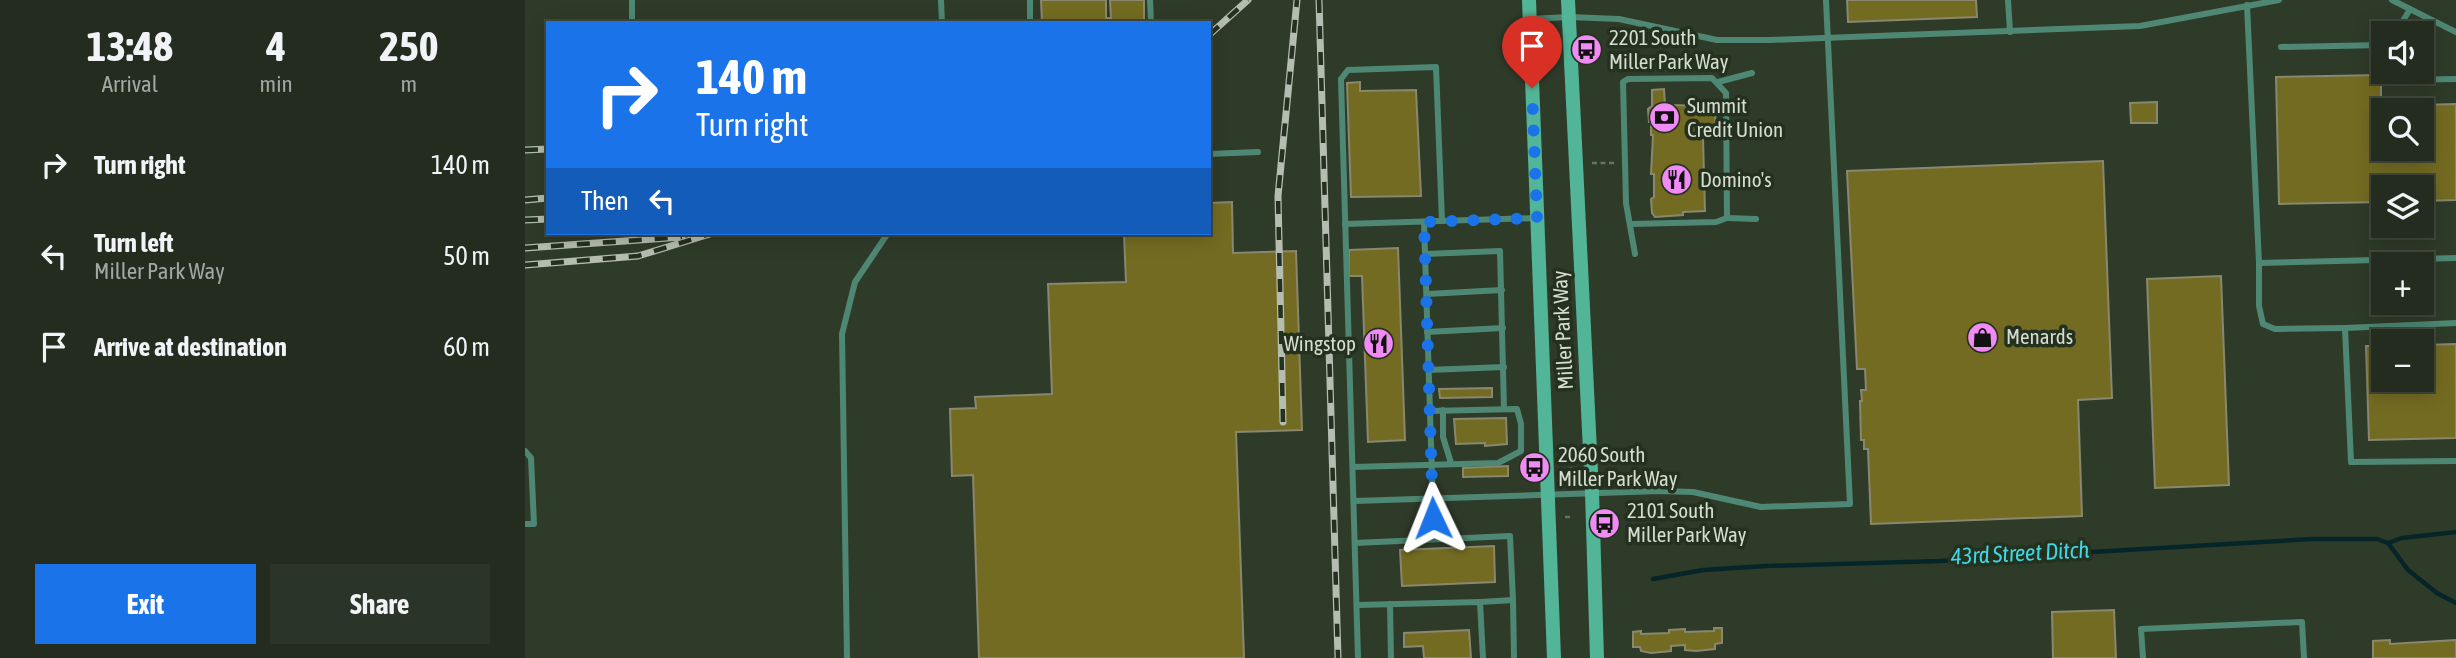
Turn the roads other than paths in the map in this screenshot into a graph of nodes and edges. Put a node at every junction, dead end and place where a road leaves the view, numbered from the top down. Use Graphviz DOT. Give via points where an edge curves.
graph roads {
  1 [pos="632,0"];
  2 [pos="941,0"];
  3 [pos="1030,0"];
  4 [pos="1150,0"];
  5 [pos="1529,0"];
  6 [pos="1568,0"];
  7 [pos="1826,0"];
  8 [pos="2008,0"];
  9 [pos="2279,0"];
  10 [pos="2392,0"];
  11 [pos="2247,5"];
  12 [pos="2410,9"];
  13 [pos="1569,17"];
  14 [pos="1530,19"];
  15 [pos="632,21"];
  16 [pos="942,21"];
  17 [pos="1030,21"];
  18 [pos="1151,21"];
  19 [pos="2403,21"];
  20 [pos="2010,32"];
  21 [pos="2456,32"];
  22 [pos="1828,37"];
  23 [pos="2371,45"];
  24 [pos="2281,47"];
  25 [pos="1752,73"];
  26 [pos="2434,79"];
  27 [pos="2456,79"];
  28 [pos="1718,82"];
  29 [pos="1258,152"];
  30 [pos="1211,155"];
  31 [pos="1537,218"];
  32 [pos="1727,218"];
  33 [pos="1756,219"];
  34 [pos="1443,221"];
  35 [pos="1424,222"];
  36 [pos="1345,224"];
  37 [pos="1631,224"];
  38 [pos="887,235"];
  39 [pos="1425,254"];
  40 [pos="1635,254"];
  41 [pos="2456,258"];
  42 [pos="2259,263"];
  43 [pos="1502,290"];
  44 [pos="1427,294"];
  45 [pos="2456,323"];
  46 [pos="1503,328"];
  47 [pos="2345,328"];
  48 [pos="1427,331"];
  49 [pos="1504,367"];
  50 [pos="1428,370"];
  51 [pos="1504,409"];
  52 [pos="1443,410"];
  53 [pos="1430,411"];
  54 [pos="525,451"];
  55 [pos="2456,461"];
  56 [pos="1431,463"];
  57 [pos="1451,463"];
  58 [pos="1353,467"];
  59 [pos="1592,492"];
  60 [pos="1549,494"];
  61 [pos="1432,497"];
  62 [pos="1354,501"];
  63 [pos="525,524"];
  64 [pos="1434,539"];
  65 [pos="1355,543"];
  66 [pos="1513,600"];
  67 [pos="1481,602"];
  68 [pos="1390,604"];
  69 [pos="1357,605"];
  70 [pos="847,658"];
  71 [pos="1358,658"];
  72 [pos="1391,658"];
  73 [pos="1483,658"];
  74 [pos="1514,658"];
  75 [pos="1554,658"];
  76 [pos="1597,658"];
  77 [pos="2143,658"];
  78 [pos="2304,658"];
  1 -- 15 [label="lane"];
  2 -- 16 [label="lane"];
  3 -- 17 [label="lane"];
  4 -- 18 [label="lane"];
  5 -- 14 [label="main road, Miller Park Way"];
  6 -- 13 [label="main road, Miller Park Way"];
  7 -- 22 [label="lane"];
  8 -- 20 [label="lane"];
  9 -- 11 [label="lane"];
  10 -- 12 [label="lane"];
  11 -- 20 [label="lane" via="2140,26"];
  11 -- 42 [label="lane"];
  12 -- 19 [label="lane"];
  12 -- 21 [label="lane"];
  13 -- 14 [label="lane"];
  13 -- 22 [label="lane" via="1619,19 1717,40"];
  13 -- 59 [label="main road, Miller Park Way"];
  14 -- 31 [label="main road, Miller Park Way"];
  20 -- 22 [label="lane"];
  22 -- 59 [label="lane" via="1850,504 1761,507 1693,492"];
  23 -- 24 [label="lane"];
  25 -- 28 [label="lane"];
  26 -- 27 [label="lane"];
  28 -- 32 [label="lane" via="1726,93"];
  28 -- 37 [label="lane" via="1705,76 1623,82 1626,203"];
  29 -- 30 [label="lane"];
  31 -- 34 [label="lane"];
  31 -- 60 [label="main road, Miller Park Way"];
  32 -- 33 [label="lane"];
  32 -- 37 [label="lane"];
  34 -- 35 [label="lane"];
  34 -- 36 [label="lane" via="1436,67 1348,70 1341,79"];
  35 -- 36 [label="lane"];
  35 -- 39 [label="lane"];
  36 -- 58 [label="lane"];
  37 -- 40 [label="lane"];
  38 -- 70 [label="lane" via="855,282 842,334"];
  39 -- 43 [label="lane" via="1500,251"];
  39 -- 44 [label="lane"];
  41 -- 42 [label="lane"];
  42 -- 47 [label="lane" via="2263,324 2275,329"];
  43 -- 44 [label="lane"];
  43 -- 46 [label="lane"];
  44 -- 48 [label="lane"];
  45 -- 47 [label="lane"];
  46 -- 48 [label="lane"];
  46 -- 49 [label="lane"];
  47 -- 55 [label="lane" via="2351,462"];
  48 -- 50 [label="lane"];
  49 -- 50 [label="lane"];
  49 -- 51 [label="lane"];
  50 -- 53 [label="lane"];
  51 -- 52 [label="lane"];
  51 -- 57 [label="lane" via="1517,409 1521,451 1498,463"];
  52 -- 53 [label="lane"];
  52 -- 57 [label="lane" via="1443,437"];
  53 -- 56 [label="lane"];
  54 -- 63 [label="lane" via="531,458 534,524"];
  56 -- 57 [label="lane"];
  56 -- 58 [label="lane"];
  56 -- 61 [label="lane"];
  58 -- 62 [label="lane"];
  59 -- 60 [label="lane"];
  59 -- 76 [label="main road, Miller Park Way"];
  60 -- 61 [label="lane"];
  60 -- 75 [label="main road, Miller Park Way"];
  61 -- 62 [label="lane"];
  61 -- 64 [label="lane"];
  62 -- 65 [label="lane"];
  64 -- 65 [label="lane"];
  64 -- 66 [label="lane" via="1510,536"];
  65 -- 69 [label="lane"];
  66 -- 67 [label="lane"];
  66 -- 74 [label="lane"];
  67 -- 68 [label="lane"];
  67 -- 73 [label="lane"];
  68 -- 69 [label="lane"];
  68 -- 72 [label="lane"];
  69 -- 71 [label="lane"];
  77 -- 78 [label="lane" via="2141,629 2302,622"];
}
